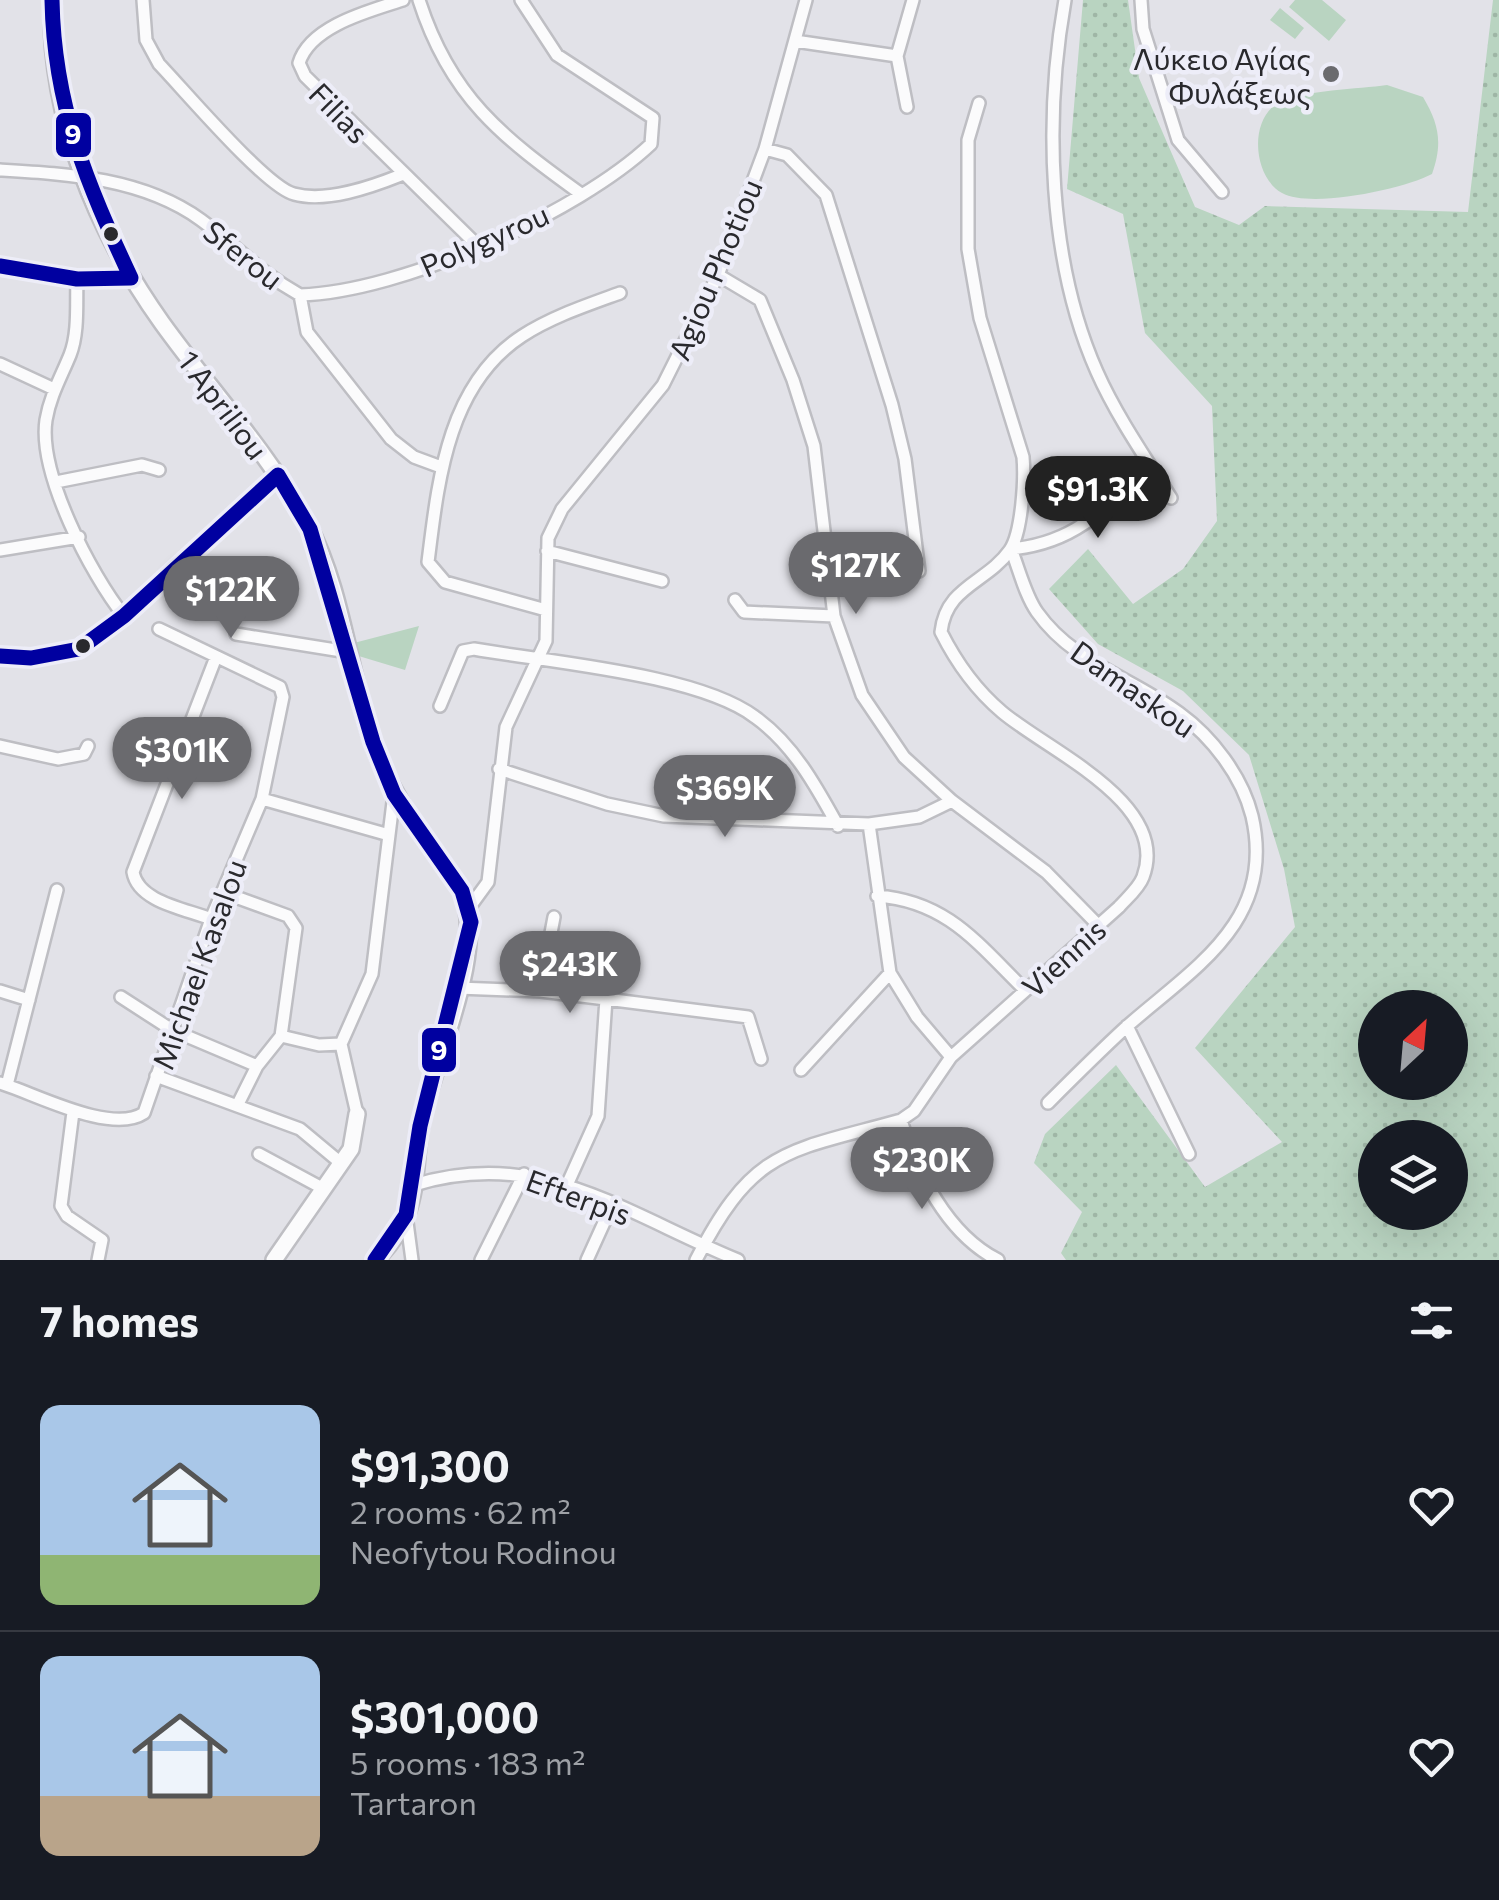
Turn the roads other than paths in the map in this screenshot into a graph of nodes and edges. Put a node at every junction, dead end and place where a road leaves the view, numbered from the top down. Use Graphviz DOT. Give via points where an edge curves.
graph roads {
  1 [pos="52,0"];
  2 [pos="144,0"];
  3 [pos="402,0"];
  4 [pos="418,0"];
  5 [pos="521,0"];
  6 [pos="806,0"];
  7 [pos="913,0"];
  8 [pos="1065,0"];
  9 [pos="1141,0"];
  10 [pos="796,40"];
  11 [pos="898,56"];
  12 [pos="979,103"];
  13 [pos="907,107"];
  14 [pos="765,150"];
  15 [pos="0,170"];
  16 [pos="84,174"];
  17 [pos="401,176"];
  18 [pos="1222,192"];
  19 [pos="581,194"];
  20 [pos="478,246"];
  21 [pos="0,266"];
  22 [pos="718,275"];
  23 [pos="77,278"];
  24 [pos="131,278"];
  25 [pos="620,294"];
  26 [pos="300,295"];
  27 [pos="0,364"];
  28 [pos="54,389"];
  29 [pos="1149,464"];
  30 [pos="442,467"];
  31 [pos="159,470"];
  32 [pos="278,475"];
  33 [pos="56,482"];
  34 [pos="1171,498"];
  35 [pos="80,536"];
  36 [pos="0,550"];
  37 [pos="1010,550"];
  38 [pos="547,552"];
  39 [pos="920,571"];
  40 [pos="662,581"];
  41 [pos="735,600"];
  42 [pos="546,610"];
  43 [pos="124,616"];
  44 [pos="834,616"];
  45 [pos="159,629"];
  46 [pos="236,634"];
  47 [pos="348,652"];
  48 [pos="0,656"];
  49 [pos="216,657"];
  50 [pos="538,661"];
  51 [pos="440,706"];
  52 [pos="0,746"];
  53 [pos="88,746"];
  54 [pos="499,769"];
  55 [pos="394,794"];
  56 [pos="262,799"];
  57 [pos="952,801"];
  58 [pos="869,824"];
  59 [pos="838,826"];
  60 [pos="388,835"];
  61 [pos="57,890"];
  62 [pos="222,892"];
  63 [pos="878,896"];
  64 [pos="469,908"];
  65 [pos="554,917"];
  66 [pos="211,919"];
  67 [pos="1098,925"];
  68 [pos="890,973"];
  69 [pos="458,988"];
  70 [pos="1025,990"];
  71 [pos="0,991"];
  72 [pos="540,991"];
  73 [pos="121,997"];
  74 [pos="606,999"];
  75 [pos="29,1000"];
  76 [pos="1127,1026"];
  77 [pos="172,1030"];
  78 [pos="282,1036"];
  79 [pos="341,1044"];
  80 [pos="952,1057"];
  81 [pos="762,1060"];
  82 [pos="257,1066"];
  83 [pos="801,1070"];
  84 [pos="156,1076"];
  85 [pos="4,1084"];
  86 [pos="1048,1103"];
  87 [pos="238,1104"];
  88 [pos="74,1112"];
  89 [pos="357,1114"];
  90 [pos="901,1120"];
  91 [pos="259,1154"];
  92 [pos="1189,1154"];
  93 [pos="342,1164"];
  94 [pos="524,1174"];
  95 [pos="414,1185"];
  96 [pos="567,1185"];
  97 [pos="324,1189"];
  98 [pos="612,1204"];
  99 [pos="406,1215"];
  100 [pos="703,1246"];
  101 [pos="98,1260"];
  102 [pos="274,1260"];
  103 [pos="375,1260"];
  104 [pos="412,1260"];
  105 [pos="481,1260"];
  106 [pos="587,1260"];
  107 [pos="696,1260"];
  108 [pos="738,1260"];
  109 [pos="998,1260"];
  1 -- 16 [label="main road, 1 Apriliou" via="59,108"];
  2 -- 17 [label="street" via="146,40 158,64 280,189 311,196"];
  3 -- 17 [label="street, Filias" via="310,42 298,63"];
  4 -- 19 [label="street" via="466,98 498,132"];
  5 -- 19 [label="street, Polygyrou" via="556,56 653,118 652,144"];
  6 -- 10 [label="street, Agiou Photiou"];
  7 -- 11 [label="street"];
  8 -- 29 [label="street" via="1054,113 1060,259 1098,373"];
  9 -- 18 [label="street" via="1143,28 1178,140"];
  10 -- 11 [label="street"];
  10 -- 14 [label="street, Agiou Photiou"];
  11 -- 13 [label="street"];
  12 -- 37 [label="street" via="968,140 968,248 980,318 1024,457"];
  14 -- 22 [label="street, Agiou Photiou"];
  14 -- 39 [label="street" via="787,155 826,195 892,405"];
  15 -- 16 [label="street, Sferou"];
  16 -- 24 [label="main road, 1 Apriliou"];
  16 -- 26 [label="street, Sferou" via="161,198 200,219 261,274"];
  17 -- 20 [label="street, Filias"];
  19 -- 20 [label="street, Polygyrou"];
  20 -- 26 [label="street, Polygyrou" via="400,277"];
  21 -- 23 [label="street"];
  22 -- 38 [label="street, Agiou Photiou" via="662,384 562,510"];
  22 -- 44 [label="street" via="760,300 792,380 814,446"];
  23 -- 24 [label="street"];
  23 -- 28 [label="street" via="71,352"];
  24 -- 32 [label="main road, 1 Apriliou"];
  25 -- 30 [label="street" via="520,337 486,370 460,408"];
  26 -- 30 [label="street, Sferou" via="307,332 392,439"];
  27 -- 28 [label="street"];
  28 -- 33 [label="street" via="46,454"];
  29 -- 34 [label="street"];
  29 -- 37 [label="street" via="1094,521 1039,547"];
  30 -- 42 [label="street" via="432,572 445,582"];
  31 -- 33 [label="street" via="142,465"];
  32 -- 43 [label="street"];
  32 -- 47 [label="main road, 1 Apriliou" via="310,529"];
  33 -- 35 [label="street"];
  35 -- 36 [label="street"];
  35 -- 43 [label="street"];
  37 -- 67 [label="street, Viennis" via="957,592 941,632 972,683 1001,712 1114,792 1140,822 1149,850 1142,880"];
  37 -- 76 [label="street, Damaskou" via="1037,612 1082,658 1179,712 1236,774 1249,804 1258,842 1253,882 1232,927 1203,965"];
  38 -- 40 [label="street"];
  38 -- 42 [label="street, Agiou Photiou"];
  41 -- 44 [label="street" via="744,612"];
  42 -- 50 [label="street, Agiou Photiou"];
  43 -- 48 [label="street" via="79,648 31,658"];
  44 -- 57 [label="street" via="862,694 904,757"];
  45 -- 49 [label="street"];
  46 -- 47 [label="street"];
  47 -- 55 [label="main road, 1 Apriliou"];
  49 -- 56 [label="street, Michael Kasalou" via="280,686"];
  49 -- 66 [label="street" via="133,872 145,894"];
  50 -- 51 [label="street" via="464,651"];
  50 -- 54 [label="street, Agiou Photiou" via="506,727"];
  50 -- 59 [label="street" via="600,668 740,706 800,762"];
  52 -- 53 [label="street" via="58,759 84,754"];
  54 -- 59 [label="street" via="664,816"];
  54 -- 64 [label="street, Agiou Photiou" via="488,882"];
  55 -- 60 [label="street"];
  55 -- 64 [label="main road, 1 Apriliou"];
  56 -- 60 [label="street"];
  56 -- 62 [label="street, Michael Kasalou"];
  57 -- 58 [label="street" via="919,817"];
  57 -- 67 [label="street" via="1046,872"];
  58 -- 59 [label="street"];
  58 -- 63 [label="street"];
  60 -- 79 [label="street" via="372,974"];
  61 -- 75 [label="street"];
  62 -- 66 [label="street, Michael Kasalou"];
  62 -- 78 [label="street" via="288,916 296,928"];
  63 -- 68 [label="street"];
  63 -- 70 [label="street" via="933,908"];
  64 -- 69 [label="main road"];
  65 -- 72 [label="street"];
  66 -- 77 [label="street, Michael Kasalou"];
  67 -- 70 [label="street, Viennis"];
  68 -- 80 [label="street"];
  68 -- 83 [label="street"];
  69 -- 72 [label="street"];
  69 -- 95 [label="main road" via="420,1126"];
  70 -- 80 [label="street, Viennis"];
  71 -- 75 [label="street"];
  72 -- 74 [label="street"];
  73 -- 77 [label="street"];
  74 -- 81 [label="street" via="748,1017"];
  74 -- 96 [label="street" via="598,1116"];
  75 -- 85 [label="street"];
  76 -- 86 [label="street, Damaskou"];
  76 -- 92 [label="street"];
  77 -- 82 [label="street"];
  77 -- 84 [label="street, Michael Kasalou"];
  78 -- 79 [label="street"];
  78 -- 82 [label="street"];
  79 -- 89 [label="street"];
  80 -- 90 [label="street, Viennis" via="914,1112"];
  82 -- 87 [label="street"];
  84 -- 87 [label="street"];
  84 -- 88 [label="street, Michael Kasalou" via="140,1117"];
  85 -- 88 [label="street"];
  87 -- 93 [label="street" via="300,1130"];
  88 -- 101 [label="street" via="61,1206 102,1240"];
  89 -- 93 [label="main road"];
  90 -- 100 [label="street" via="790,1151 760,1168 736,1190"];
  90 -- 109 [label="street" via="914,1164 962,1235"];
  91 -- 97 [label="street"];
  93 -- 97 [label="main road"];
  94 -- 95 [label="street, Efterpis" via="465,1172"];
  94 -- 96 [label="street, Efterpis"];
  94 -- 105 [label="street"];
  95 -- 99 [label="main road"];
  96 -- 98 [label="street, Efterpis"];
  97 -- 102 [label="main road"];
  98 -- 100 [label="street, Efterpis"];
  98 -- 106 [label="street"];
  99 -- 103 [label="main road"];
  99 -- 104 [label="street"];
  100 -- 107 [label="street"];
  100 -- 108 [label="street, Efterpis"];
}
